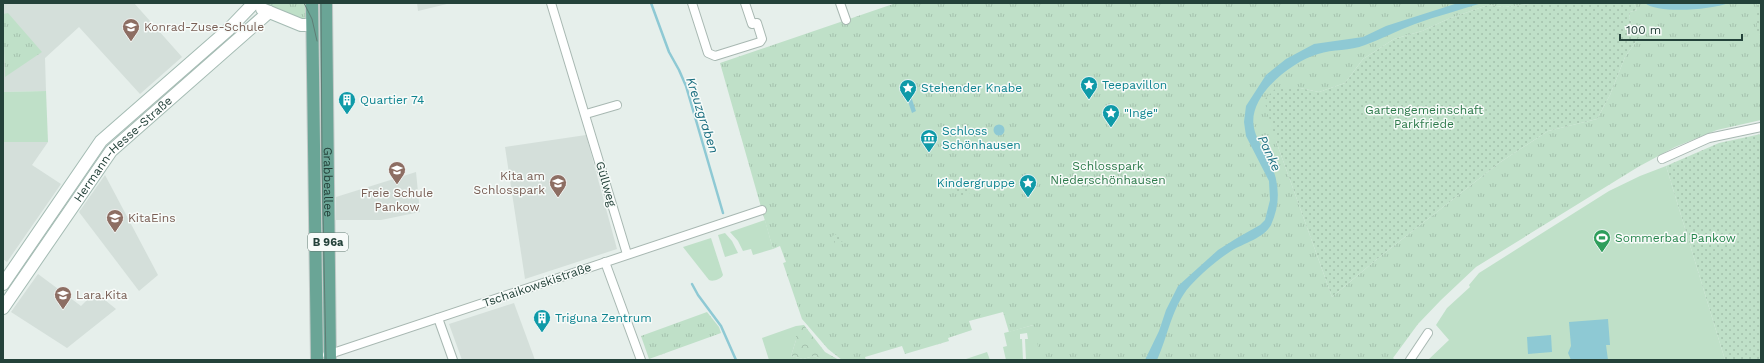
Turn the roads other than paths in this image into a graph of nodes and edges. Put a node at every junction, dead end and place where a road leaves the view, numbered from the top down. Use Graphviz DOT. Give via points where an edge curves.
graph roads {
  1 [pos="312,3"];
  2 [pos="326,3"];
  3 [pos="551,3"];
  4 [pos="692,3"];
  5 [pos="745,3"];
  6 [pos="840,3"];
  7 [pos="252,4"];
  8 [pos="269,12"];
  9 [pos="846,20"];
  10 [pos="326,25"];
  11 [pos="312,26"];
  12 [pos="618,105"];
  13 [pos="586,114"];
  14 [pos="1761,127"];
  15 [pos="1662,159"];
  16 [pos="762,210"];
  17 [pos="627,254"];
  18 [pos="605,262"];
  19 [pos="3,284"];
  20 [pos="3,308"];
  21 [pos="438,318"];
  22 [pos="1428,333"];
  23 [pos="330,357"];
  24 [pos="316,360"];
  25 [pos="453,360"];
  26 [pos="641,360"];
  27 [pos="1410,360"];
  1 -- 11 [label="main road, Grabbeallee"];
  2 -- 10 [label="main road, Grabbeallee / B 96a"];
  3 -- 13 [label="street, Güllweg"];
  4 -- 5 [label="street" via="708,53 715,56 760,42 762,39 757,23 752,24"];
  6 -- 9 [label="street"];
  7 -- 8 [label="main road"];
  7 -- 19 [label="main road, Hermann-Hesse-Straße" via="228,30 100,141"];
  8 -- 11 [label="main road" via="302,25"];
  8 -- 20 [label="main road, Hermann-Hesse-Straße" via="111,151"];
  10 -- 11 [label="main road"];
  10 -- 23 [label="main road, Grabbeallee / B 96a"];
  11 -- 24 [label="main road, Grabbeallee / B 96a"];
  12 -- 13 [label="street"];
  13 -- 17 [label="street, Güllweg"];
  14 -- 15 [label="street" via="1709,138"];
  16 -- 17 [label="street, Tschaikowskistraße"];
  17 -- 18 [label="street, Tschaikowskistraße"];
  18 -- 21 [label="street, Tschaikowskistraße"];
  18 -- 26 [label="street"];
  21 -- 23 [label="street, Tschaikowskistraße"];
  21 -- 25 [label="street"];
  22 -- 27 [label="street"];
  23 -- 24 [label="street, Tschaikowskistraße"];
}
